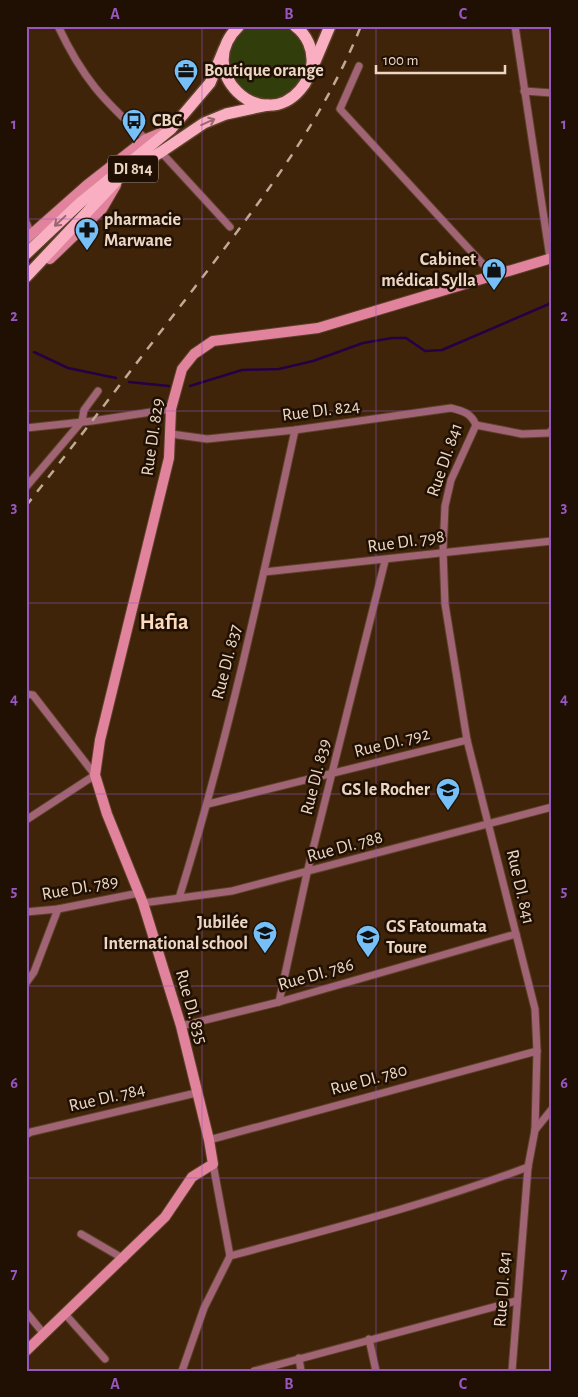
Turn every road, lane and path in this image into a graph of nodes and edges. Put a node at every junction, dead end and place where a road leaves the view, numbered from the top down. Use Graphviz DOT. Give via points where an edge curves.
graph roads {
  1 [pos="58,26"];
  2 [pos="295,26"];
  3 [pos="330,26"];
  4 [pos="515,26"];
  5 [pos="235,28"];
  6 [pos="224,49"];
  7 [pos="359,66"];
  8 [pos="311,70"];
  9 [pos="524,91"];
  10 [pos="552,92"];
  11 [pos="268,105"];
  12 [pos="171,129"];
  13 [pos="146,139"];
  14 [pos="162,152"];
  15 [pos="121,176"];
  16 [pos="26,222"];
  17 [pos="230,226"];
  18 [pos="29,236"];
  19 [pos="26,254"];
  20 [pos="551,258"];
  21 [pos="492,274"];
  22 [pos="26,277"];
  23 [pos="26,283"];
  24 [pos="98,390"];
  25 [pos="171,409"];
  26 [pos="82,421"];
  27 [pos="474,421"];
  28 [pos="26,428"];
  29 [pos="295,430"];
  30 [pos="552,430"];
  31 [pos="171,434"];
  32 [pos="26,487"];
  33 [pos="552,541"];
  34 [pos="443,551"];
  35 [pos="385,560"];
  36 [pos="264,572"];
  37 [pos="26,694"];
  38 [pos="467,740"];
  39 [pos="332,774"];
  40 [pos="95,775"];
  41 [pos="208,804"];
  42 [pos="552,806"];
  43 [pos="26,820"];
  44 [pos="490,822"];
  45 [pos="307,873"];
  46 [pos="141,898"];
  47 [pos="179,898"];
  48 [pos="58,909"];
  49 [pos="26,912"];
  50 [pos="516,934"];
  51 [pos="26,983"];
  52 [pos="279,1002"];
  53 [pos="181,1026"];
  54 [pos="537,1051"];
  55 [pos="196,1093"];
  56 [pos="552,1109"];
  57 [pos="535,1130"];
  58 [pos="26,1135"];
  59 [pos="209,1140"];
  60 [pos="213,1164"];
  61 [pos="528,1167"];
  62 [pos="80,1234"];
  63 [pos="230,1256"];
  64 [pos="124,1259"];
  65 [pos="516,1301"];
  66 [pos="26,1312"];
  67 [pos="65,1314"];
  68 [pos="44,1334"];
  69 [pos="369,1339"];
  70 [pos="26,1351"];
  71 [pos="299,1358"];
  72 [pos="105,1359"];
  73 [pos="182,1371"];
  74 [pos="254,1371"];
  75 [pos="301,1371"];
  76 [pos="376,1371"];
  77 [pos="512,1371"];
  1 -- 13 [label="street" via="73,59 89,83"];
  2 -- 8 [label="main road" via="308,41"];
  3 -- 8 [label="main road"];
  4 -- 9 [label="street"];
  5 -- 6 [label="main road"];
  6 -- 11 [label="main road" via="223,65 228,81 238,94 252,102"];
  6 -- 12 [label="main road, DI 814" via="210,83"];
  7 -- 21 [label="street" via="340,110"];
  8 -- 11 [label="main road" via="306,84 296,95 282,103"];
  9 -- 10 [label="street"];
  9 -- 20 [label="street"];
  14 -- 11 [label="main road, DI 814, one-way" via="204,123 226,114"];
  12 -- 13 [label="street"];
  12 -- 19 [label="main road, DI 814, one-way" via="80,203"];
  13 -- 18 [label="street"];
  14 -- 15 [label="main road, DI 814"];
  14 -- 17 [label="street"];
  15 -- 22 [label="main road, DI 814"];
  15 -- 23 [label="street" via="102,209"];
  16 -- 18 [label="street"];
  20 -- 21 [label="street, Rue DI. 829"];
  21 -- 25 [label="street, Rue DI. 829" via="318,328 213,341 194,354 182,369"];
  24 -- 26 [label="street" via="84,410"];
  25 -- 26 [label="street"];
  25 -- 31 [label="street, Rue DI. 829"];
  26 -- 28 [label="street"];
  26 -- 32 [label="street"];
  27 -- 29 [label="street, Rue DI. 824" via="466,412 451,408"];
  27 -- 30 [label="street, Rue DI. 824" via="522,434 549,433"];
  27 -- 34 [label="street, Rue DI. 841" via="449,488"];
  29 -- 31 [label="street, Rue DI. 824" via="207,439"];
  29 -- 36 [label="street, Rue DI. 837"];
  31 -- 40 [label="street, Rue DI. 829" via="169,458 100,740"];
  33 -- 34 [label="street, Rue DI. 798"];
  34 -- 35 [label="street, Rue DI. 798"];
  34 -- 38 [label="street, Rue DI. 841" via="445,604"];
  35 -- 36 [label="street, Rue DI. 798"];
  35 -- 39 [label="street, Rue DI. 839"];
  36 -- 41 [label="street, Rue DI. 837"];
  37 -- 40 [label="street" via="33,695"];
  38 -- 39 [label="street, Rue DI. 792"];
  38 -- 44 [label="street, Rue DI. 841"];
  39 -- 41 [label="street, Rue DI. 792"];
  39 -- 45 [label="street, Rue DI. 839"];
  40 -- 43 [label="street"];
  40 -- 46 [label="street, Rue DI. 835"];
  41 -- 47 [label="street, Rue DI. 837"];
  42 -- 44 [label="street, Rue DI. 788"];
  44 -- 45 [label="street, Rue DI. 788"];
  44 -- 50 [label="street, Rue DI. 841"];
  45 -- 47 [label="street, Rue DI. 788" via="232,891"];
  45 -- 52 [label="street, Rue DI. 839"];
  46 -- 47 [label="street, Rue DI. 788"];
  46 -- 48 [label="street, Rue DI. 789"];
  46 -- 53 [label="street, Rue DI. 835"];
  48 -- 49 [label="street, Rue DI. 789"];
  48 -- 51 [label="street" via="34,972"];
  50 -- 52 [label="street, Rue DI. 786"];
  50 -- 54 [label="street, Rue DI. 841" via="535,1008"];
  52 -- 53 [label="street, Rue DI. 786"];
  53 -- 55 [label="street, Rue DI. 835"];
  54 -- 57 [label="street, Rue DI. 841"];
  54 -- 59 [label="street, Rue DI. 780"];
  55 -- 58 [label="street, Rue DI. 784"];
  55 -- 59 [label="street, Rue DI. 835"];
  56 -- 57 [label="street"];
  57 -- 61 [label="street, Rue DI. 841"];
  59 -- 60 [label="street, Rue DI. 835"];
  60 -- 63 [label="street, Rue DI. 835"];
  60 -- 64 [label="street" via="192,1178 165,1217"];
  61 -- 63 [label="street" via="406,1209"];
  61 -- 65 [label="street, Rue DI. 841"];
  62 -- 64 [label="street"];
  63 -- 73 [label="street" via="204,1308"];
  64 -- 67 [label="street"];
  65 -- 69 [label="street"];
  65 -- 77 [label="street, Rue DI. 841"];
  66 -- 68 [label="street"];
  67 -- 68 [label="street"];
  67 -- 72 [label="street"];
  68 -- 70 [label="street"];
  69 -- 71 [label="street"];
  69 -- 76 [label="street"];
  71 -- 74 [label="street"];
  71 -- 75 [label="street"];
}
